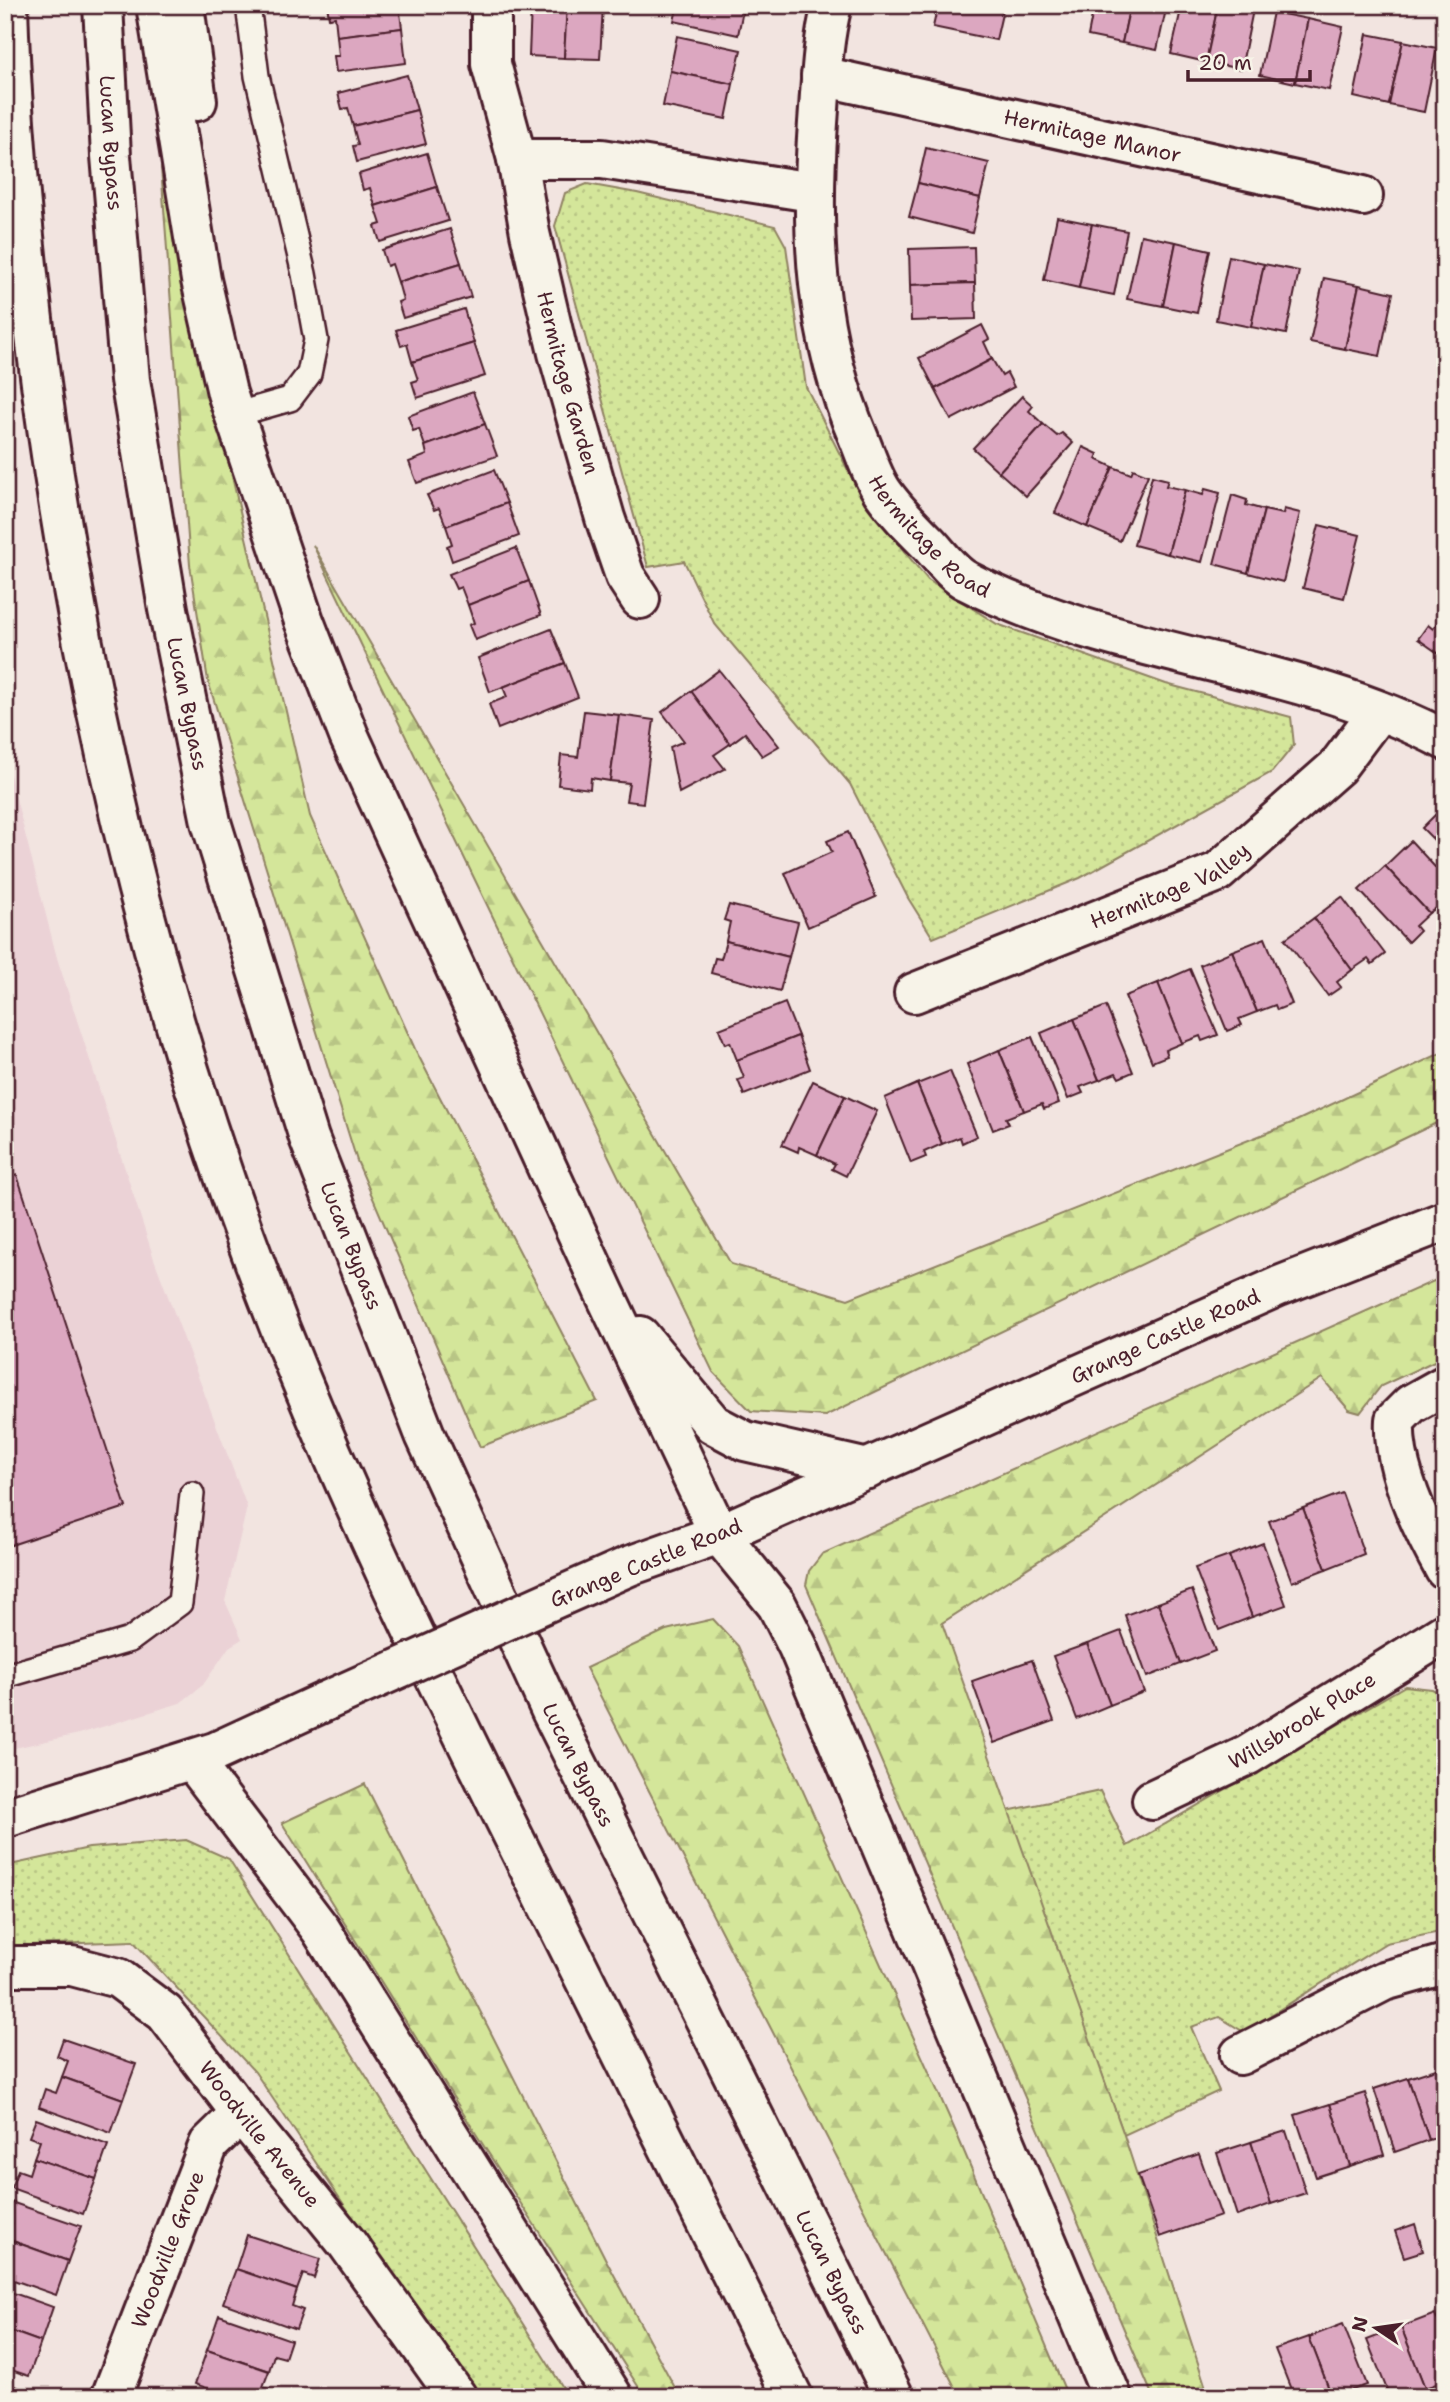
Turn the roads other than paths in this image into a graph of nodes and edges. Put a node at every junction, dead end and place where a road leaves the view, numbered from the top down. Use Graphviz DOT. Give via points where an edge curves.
graph roads {
  1 [pos="8,5"];
  2 [pos="103,5"];
  3 [pos="156,5"];
  4 [pos="184,5"];
  5 [pos="248,5"];
  6 [pos="491,5"];
  7 [pos="832,5"];
  8 [pos="821,76"];
  9 [pos="517,159"];
  10 [pos="812,192"];
  11 [pos="1363,196"];
  12 [pos="248,411"];
  13 [pos="263,504"];
  14 [pos="640,599"];
  15 [pos="1379,710"];
  16 [pos="1445,740"];
  17 [pos="914,993"];
  18 [pos="1445,1194"];
  19 [pos="1445,1221"];
  20 [pos="1279,1286"];
  21 [pos="605,1294"];
  22 [pos="1445,1385"];
  23 [pos="869,1469"];
  24 [pos="192,1494"];
  25 [pos="719,1534"];
  26 [pos="1445,1570"];
  27 [pos="1445,1633"];
  28 [pos="5,1676"];
  29 [pos="192,1760"];
  30 [pos="1152,1800"];
  31 [pos="5,1818"];
  32 [pos="1445,1964"];
  33 [pos="5,1966"];
  34 [pos="1240,2056"];
  35 [pos="241,2113"];
  36 [pos="111,2397"];
  37 [pos="457,2397"];
  38 [pos="613,2397"];
  39 [pos="793,2397"];
  40 [pos="894,2397"];
  41 [pos="1112,2397"];
  1 -- 39 [label="main road" via="23,235 47,437 80,638 144,907 194,1080 290,1353 417,1645"];
  2 -- 40 [label="main road, Lucan Bypass" via="130,380 168,609 211,822 309,1138 425,1435 552,1713"];
  3 -- 13 [label="main road" via="213,337"];
  4 -- 12 [label="main road" via="221,277"];
  5 -- 12 [label="lane" via="257,76 316,340 309,373 290,399"];
  6 -- 9 [label="main road, Hermitage Garden" via="491,64"];
  7 -- 8 [label="main road, Hermitage Road"];
  8 -- 10 [label="main road, Hermitage Road"];
  8 -- 11 [label="main road, Hermitage Manor"];
  9 -- 10 [label="main road" via="602,159"];
  9 -- 14 [label="main road, Hermitage Garden" via="530,233 582,441 625,576"];
  10 -- 15 [label="main road, Hermitage Road" via="823,328 845,407 880,489 964,580 1121,639 1244,669"];
  12 -- 13 [label="main road"];
  13 -- 21 [label="main road" via="349,736"];
  15 -- 16 [label="main road, Hermitage Road"];
  15 -- 17 [label="main road, Hermitage Valley" via="1337,767 1218,872"];
  18 -- 20 [label="main road, Grange Castle Road"];
  19 -- 20 [label="main road, Grange Castle Road"];
  20 -- 23 [label="main road, Grange Castle Road"];
  21 -- 23 [label="main road" via="713,1424 745,1441"];
  21 -- 25 [label="main road"];
  22 -- 26 [label="main road" via="1411,1404 1395,1420 1394,1441 1424,1532"];
  23 -- 25 [label="main road, Grange Castle Road"];
  24 -- 28 [label="lane" via="180,1604 130,1640"];
  25 -- 29 [label="main road, Grange Castle Road, bridge" via="629,1566"];
  25 -- 41 [label="main road" via="777,1605 798,1647"];
  27 -- 30 [label="main road, Willsbrook Place" via="1248,1755"];
  29 -- 31 [label="main road, Grange Castle Road"];
  29 -- 38 [label="main road" via="321,1930"];
  32 -- 34 [label="main road" via="1384,1981"];
  33 -- 35 [label="main road, Woodville Avenue" via="72,1966 118,1978 165,2014"];
  35 -- 36 [label="main road, Woodville Grove" via="209,2144"];
  35 -- 37 [label="main road, Woodville Avenue" via="346,2242"];
}
